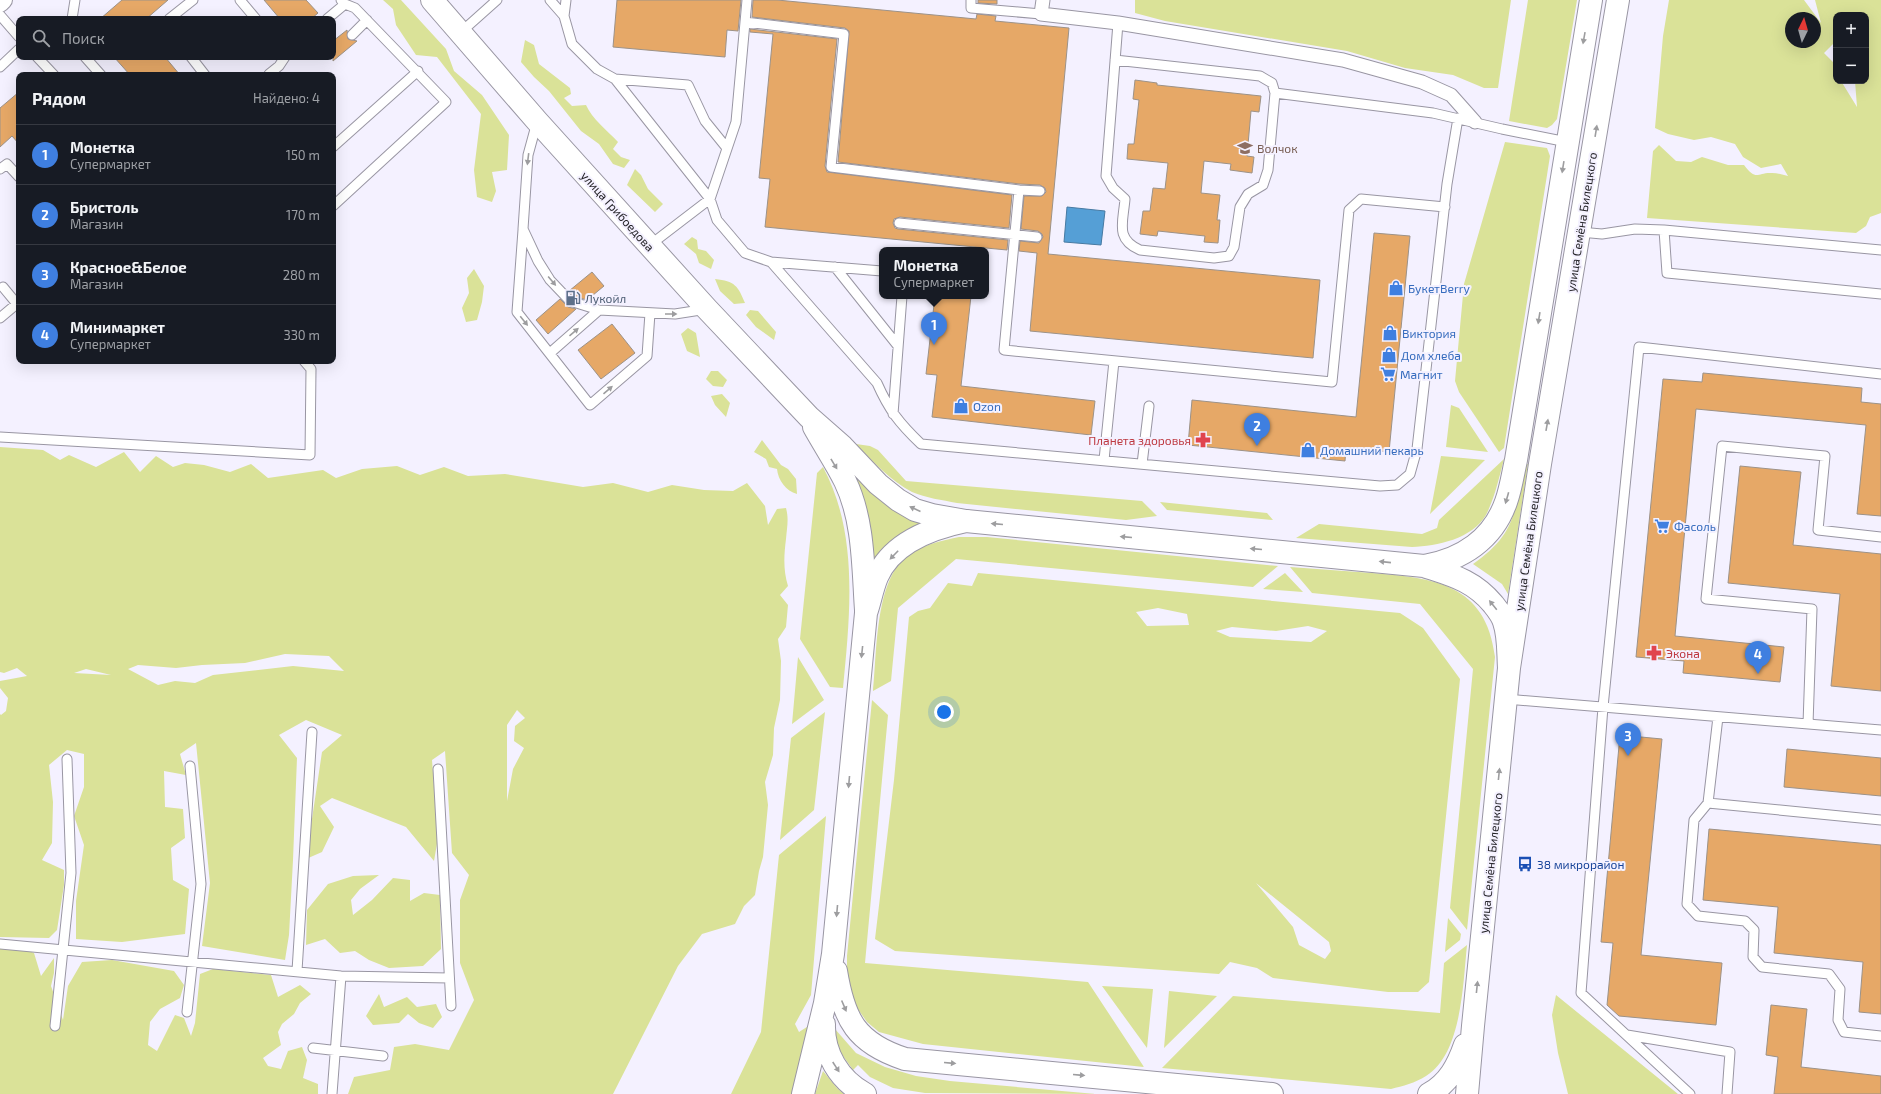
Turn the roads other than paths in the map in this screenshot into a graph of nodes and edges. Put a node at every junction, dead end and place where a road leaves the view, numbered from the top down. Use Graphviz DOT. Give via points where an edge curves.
graph roads {
  1 [pos="3,0"];
  2 [pos="75,0"];
  3 [pos="193,0"];
  4 [pos="240,0"];
  5 [pos="432,0"];
  6 [pos="497,0"];
  7 [pos="550,0"];
  8 [pos="566,0"];
  9 [pos="747,0"];
  10 [pos="971,0"];
  11 [pos="1043,0"];
  12 [pos="1591,0"];
  13 [pos="1618,0"];
  14 [pos="343,2"];
  15 [pos="0,3"];
  16 [pos="1041,14"];
  17 [pos="0,15"];
  18 [pos="72,16"];
  19 [pos="173,16"];
  20 [pos="253,16"];
  21 [pos="330,16"];
  22 [pos="564,16"];
  23 [pos="367,20"];
  24 [pos="745,22"];
  25 [pos="1118,23"];
  26 [pos="460,33"];
  27 [pos="16,34"];
  28 [pos="352,35"];
  29 [pos="16,52"];
  30 [pos="40,60"];
  31 [pos="88,60"];
  32 [pos="193,60"];
  33 [pos="283,60"];
  34 [pos="1115,60"];
  35 [pos="0,66"];
  36 [pos="418,71"];
  37 [pos="51,72"];
  38 [pos="98,72"];
  39 [pos="203,72"];
  40 [pos="272,72"];
  41 [pos="615,79"];
  42 [pos="1275,93"];
  43 [pos="1458,118"];
  44 [pos="537,121"];
  45 [pos="1475,122"];
  46 [pos="1567,142"];
  47 [pos="336,144"];
  48 [pos="726,147"];
  49 [pos="0,169"];
  50 [pos="16,174"];
  51 [pos="1019,190"];
  52 [pos="1040,192"];
  53 [pos="710,199"];
  54 [pos="336,203"];
  55 [pos="1445,206"];
  56 [pos="899,223"];
  57 [pos="523,229"];
  58 [pos="1664,230"];
  59 [pos="1580,232"];
  60 [pos="1015,235"];
  61 [pos="1037,237"];
  62 [pos="650,245"];
  63 [pos="1881,250"];
  64 [pos="771,262"];
  65 [pos="835,267"];
  66 [pos="879,271"];
  67 [pos="3,287"];
  68 [pos="1881,294"];
  69 [pos="902,299"];
  70 [pos="16,301"];
  71 [pos="16,305"];
  72 [pos="707,309"];
  73 [pos="599,310"];
  74 [pos="650,313"];
  75 [pos="0,318"];
  76 [pos="898,346"];
  77 [pos="550,353"];
  78 [pos="1114,360"];
  79 [pos="307,364"];
  80 [pos="1881,374"];
  81 [pos="1149,406"];
  82 [pos="893,414"];
  83 [pos="809,418"];
  84 [pos="0,437"];
  85 [pos="1104,460"];
  86 [pos="1142,464"];
  87 [pos="966,521"];
  88 [pos="1881,537"];
  89 [pos="1424,566"];
  90 [pos="866,613"];
  91 [pos="1509,668"];
  92 [pos="1506,700"];
  93 [pos="1603,707"];
  94 [pos="1718,717"];
  95 [pos="1808,724"];
  96 [pos="1881,730"];
  97 [pos="312,732"];
  98 [pos="67,759"];
  99 [pos="190,766"];
  100 [pos="438,769"];
  101 [pos="1708,803"];
  102 [pos="1881,820"];
  103 [pos="0,944"];
  104 [pos="63,950"];
  105 [pos="833,954"];
  106 [pos="192,962"];
  107 [pos="297,971"];
  108 [pos="341,976"];
  109 [pos="449,978"];
  110 [pos="825,1003"];
  111 [pos="451,1006"];
  112 [pos="187,1012"];
  113 [pos="55,1026"];
  114 [pos="1472,1026"];
  115 [pos="1626,1035"];
  116 [pos="1881,1036"];
  117 [pos="313,1048"];
  118 [pos="336,1052"];
  119 [pos="383,1056"];
  120 [pos="1466,1091"];
  121 [pos="332,1094"];
  122 [pos="802,1094"];
  123 [pos="865,1094"];
  124 [pos="1272,1094"];
  125 [pos="1429,1094"];
  126 [pos="1690,1094"];
  127 [pos="1726,1094"];
  1 -- 15 [label="street"];
  2 -- 18 [label="lane"];
  3 -- 19 [label="lane"];
  4 -- 20 [label="lane"];
  5 -- 26 [label="main road, улица Грибоедова"];
  6 -- 26 [label="lane"];
  7 -- 22 [label="lane"];
  8 -- 22 [label="lane"];
  9 -- 24 [label="lane"];
  10 -- 16 [label="lane" via="971,8"];
  11 -- 16 [label="street"];
  12 -- 46 [label="main road, улица Семёна Билецкого, one-way"];
  59 -- 13 [label="main road, улица Семёна Билецкого, one-way"];
  14 -- 21 [label="lane"];
  14 -- 23 [label="lane" via="355,8"];
  16 -- 25 [label="street"];
  17 -- 27 [label="lane"];
  22 -- 41 [label="lane" via="572,44 597,69"];
  23 -- 28 [label="lane"];
  23 -- 36 [label="lane"];
  24 -- 48 [label="lane" via="736,122"];
  24 -- 51 [label="lane" via="844,34 831,167"];
  25 -- 34 [label="lane"];
  25 -- 45 [label="street" via="1350,62 1422,82 1451,95"];
  26 -- 44 [label="main road, улица Грибоедова"];
  29 -- 35 [label="lane"];
  30 -- 37 [label="lane"];
  31 -- 38 [label="lane"];
  32 -- 39 [label="lane"];
  33 -- 40 [label="lane"];
  34 -- 42 [label="lane" via="1260,76 1272,83"];
  34 -- 42 [label="lane" via="1106,176 1125,200 1122,233 1129,245 1140,250 1214,258 1229,256 1234,247 1240,207 1248,194 1263,185 1268,170"];
  36 -- 47 [label="lane"];
  36 -- 54 [label="lane" via="446,102"];
  41 -- 48 [label="lane" via="688,85 705,121"];
  41 -- 53 [label="lane"];
  42 -- 43 [label="lane" via="1433,112"];
  43 -- 45 [label="lane"];
  43 -- 55 [label="lane"];
  44 -- 57 [label="lane, one-way" via="528,155"];
  44 -- 62 [label="main road, улица Грибоедова"];
  45 -- 46 [label="lane"];
  46 -- 89 [label="main road, улица Семёна Билецкого, one-way" via="1516,460 1506,502 1489,532 1470,550 1442,563"];
  48 -- 53 [label="lane"];
  49 -- 50 [label="lane" via="7,164"];
  51 -- 52 [label="lane"];
  51 -- 60 [label="lane"];
  53 -- 62 [label="lane"];
  53 -- 64 [label="lane" via="717,220 745,253"];
  55 -- 78 [label="lane" via="1361,199 1349,210 1332,382"];
  55 -- 86 [label="lane" via="1417,448 1410,474 1397,485 1380,486"];
  56 -- 60 [label="lane"];
  57 -- 73 [label="lane, one-way" via="550,280 570,300"];
  57 -- 77 [label="lane, one-way" via="517,312"];
  58 -- 59 [label="lane" via="1635,229 1602,234"];
  58 -- 63 [label="lane"];
  58 -- 68 [label="lane" via="1667,273"];
  91 -- 59 [label="main road, улица Семёна Билецкого, one-way" via="1540,464"];
  60 -- 61 [label="lane"];
  60 -- 78 [label="lane" via="1004,350"];
  62 -- 72 [label="main road, улица Грибоедова"];
  64 -- 65 [label="lane"];
  64 -- 82 [label="lane" via="877,382"];
  65 -- 66 [label="lane"];
  65 -- 76 [label="lane"];
  67 -- 70 [label="lane"];
  69 -- 76 [label="lane"];
  71 -- 75 [label="lane"];
  74 -- 72 [label="lane, one-way" via="675,314"];
  72 -- 83 [label="main road, улица Грибоедова"];
  73 -- 74 [label="lane"];
  77 -- 73 [label="lane, one-way"];
  77 -- 74 [label="lane, one-way" via="590,405 648,356"];
  76 -- 82 [label="lane"];
  78 -- 85 [label="lane"];
  79 -- 84 [label="lane" via="311,369 310,455"];
  80 -- 93 [label="lane" via="1639,347"];
  81 -- 86 [label="lane"];
  82 -- 85 [label="lane" via="921,444"];
  87 -- 83 [label="main road, one-way" via="915,510 898,500"];
  83 -- 90 [label="main road, one-way" via="845,481 854,506 863,562"];
  85 -- 86 [label="lane"];
  89 -- 87 [label="main road, one-way"];
  87 -- 90 [label="main road, one-way" via="941,526 901,548 884,565 877,577"];
  88 -- 95 [label="lane" via="1818,530 1825,456 1722,446 1706,599 1812,610"];
  91 -- 89 [label="main road, one-way" via="1508,639 1504,621 1488,598 1476,587 1458,577"];
  90 -- 105 [label="main road, one-way"];
  91 -- 92 [label="main road, улица Семёна Билецкого"];
  92 -- 93 [label="lane"];
  114 -- 92 [label="main road, улица Семёна Билецкого, one-way"];
  93 -- 94 [label="lane"];
  93 -- 115 [label="lane" via="1581,993"];
  94 -- 95 [label="lane"];
  94 -- 101 [label="lane"];
  95 -- 96 [label="lane"];
  97 -- 107 [label="lane"];
  98 -- 104 [label="lane" via="71,873"];
  99 -- 106 [label="lane" via="201,884"];
  100 -- 109 [label="lane"];
  101 -- 102 [label="lane"];
  101 -- 116 [label="lane" via="1694,820 1687,904 1698,916 1746,921 1754,930 1753,957 1762,967 1829,974 1840,989 1838,1020 1844,1032"];
  103 -- 104 [label="lane"];
  104 -- 106 [label="lane"];
  104 -- 113 [label="lane"];
  105 -- 110 [label="main road"];
  105 -- 124 [label="main road, one-way" via="840,998 851,1023 872,1045 888,1054 905,1059"];
  106 -- 107 [label="lane"];
  106 -- 112 [label="lane"];
  107 -- 108 [label="lane"];
  108 -- 109 [label="lane"];
  108 -- 118 [label="lane"];
  109 -- 111 [label="lane"];
  110 -- 122 [label="main road"];
  110 -- 123 [label="main road, one-way" via="824,1034 830,1058 841,1075"];
  114 -- 120 [label="main road, улица Семёна Билецкого"];
  114 -- 125 [label="main road" via="1453,1073 1439,1088"];
  115 -- 126 [label="lane"];
  115 -- 127 [label="lane" via="1730,1052"];
  117 -- 118 [label="lane"];
  118 -- 119 [label="lane"];
  118 -- 121 [label="lane"];
}
